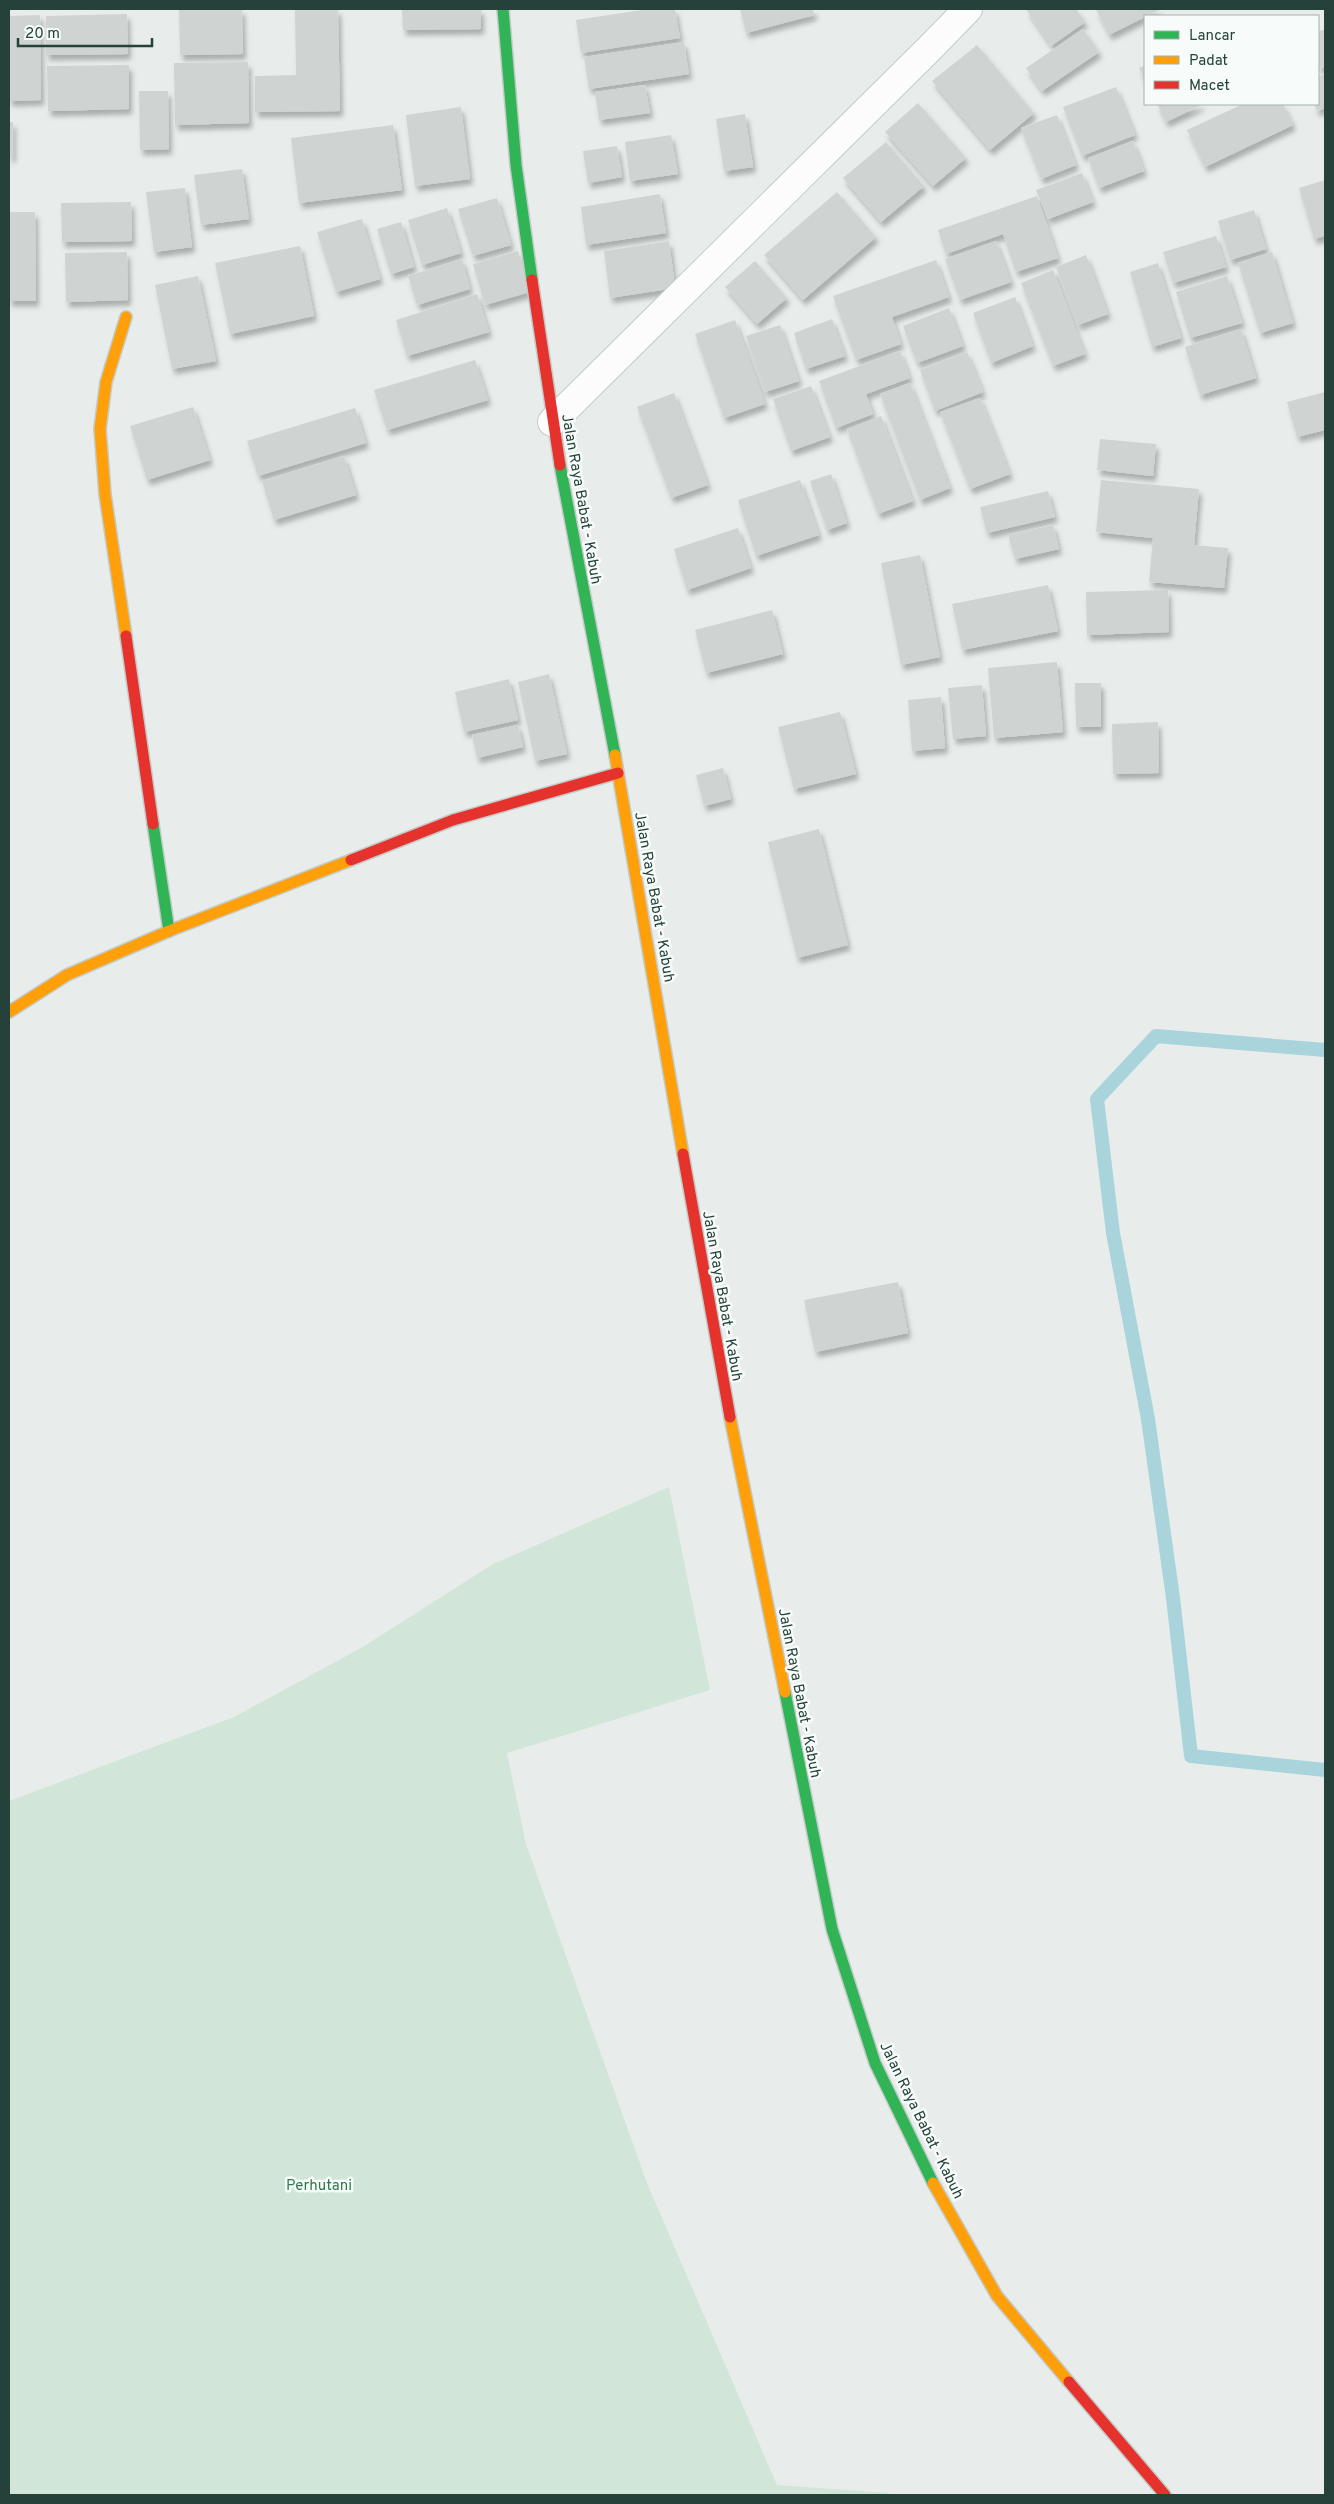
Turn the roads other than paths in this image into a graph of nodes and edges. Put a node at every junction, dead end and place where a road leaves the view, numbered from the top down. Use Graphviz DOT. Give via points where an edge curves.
graph roads {
  1 [pos="504,9"];
  2 [pos="968,9"];
  3 [pos="126,317"];
  4 [pos="552,422"];
  5 [pos="618,772"];
  6 [pos="169,931"];
  7 [pos="9,1012"];
  8 [pos="1165,2495"];
  1 -- 4 [label="main road, Jalan Raya Babat - Kabuh" via="516,165"];
  2 -- 4 [label="street"];
  3 -- 6 [label="main road" via="106,382 100,429 105,494"];
  4 -- 5 [label="main road, Jalan Raya Babat - Kabuh"];
  5 -- 6 [label="main road" via="453,820"];
  5 -- 8 [label="main road, Jalan Raya Babat - Kabuh" via="723,1384 832,1929 875,2063 928,2173 997,2296"];
  6 -- 7 [label="main road" via="67,975"];
}
